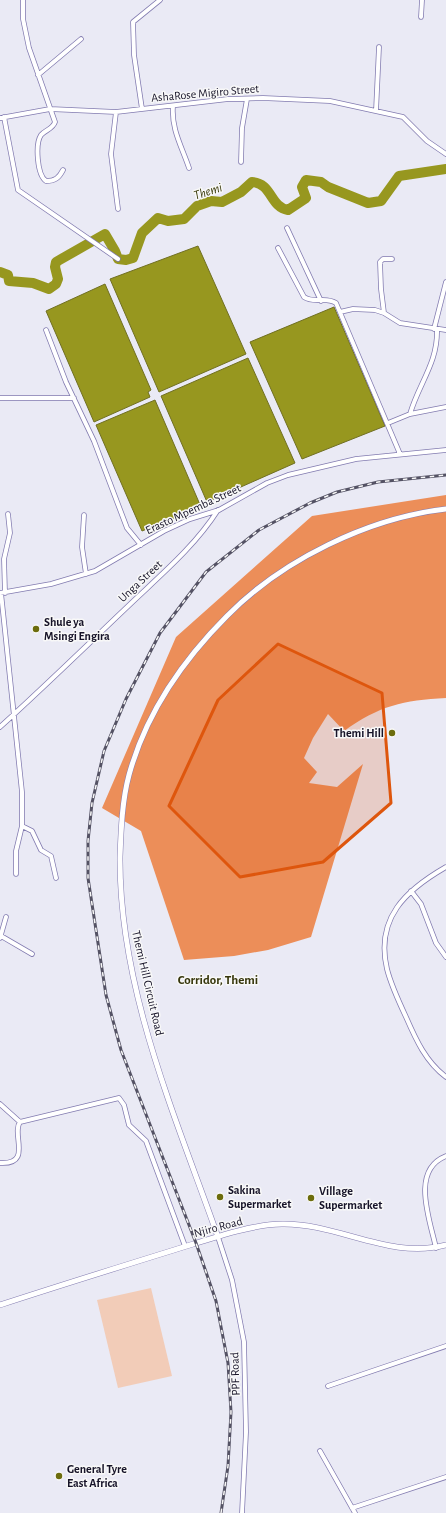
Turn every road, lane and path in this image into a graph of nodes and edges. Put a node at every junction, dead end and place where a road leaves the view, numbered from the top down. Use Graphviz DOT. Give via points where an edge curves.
graph roads {
  1 [pos="23,0"];
  2 [pos="160,0"];
  3 [pos="422,0"];
  4 [pos="421,17"];
  5 [pos="81,39"];
  6 [pos="379,47"];
  7 [pos="38,75"];
  8 [pos="247,99"];
  9 [pos="173,106"];
  10 [pos="50,109"];
  11 [pos="142,109"];
  12 [pos="376,111"];
  13 [pos="116,112"];
  14 [pos="2,117"];
  15 [pos="446,154"];
  16 [pos="242,162"];
  17 [pos="189,168"];
  18 [pos="63,170"];
  19 [pos="118,209"];
  20 [pos="287,228"];
  21 [pos="278,248"];
  22 [pos="118,259"];
  23 [pos="392,259"];
  24 [pos="446,282"];
  25 [pos="321,301"];
  26 [pos="340,312"];
  27 [pos="384,313"];
  28 [pos="436,329"];
  29 [pos="46,330"];
  30 [pos="446,330"];
  31 [pos="0,398"];
  32 [pos="74,398"];
  33 [pos="446,407"];
  34 [pos="410,414"];
  35 [pos="388,423"];
  36 [pos="446,450"];
  37 [pos="400,454"];
  38 [pos="446,509"];
  39 [pos="219,510"];
  40 [pos="8,514"];
  41 [pos="84,515"];
  42 [pos="140,545"];
  43 [pos="86,574"];
  44 [pos="2,593"];
  45 [pos="15,714"];
  46 [pos="0,727"];
  47 [pos="22,826"];
  48 [pos="446,868"];
  49 [pos="16,874"];
  50 [pos="56,878"];
  51 [pos="411,892"];
  52 [pos="6,917"];
  53 [pos="0,937"];
  54 [pos="32,954"];
  55 [pos="446,957"];
  56 [pos="446,1077"];
  57 [pos="0,1104"];
  58 [pos="20,1122"];
  59 [pos="446,1156"];
  60 [pos="0,1162"];
  61 [pos="218,1237"];
  62 [pos="446,1245"];
  63 [pos="185,1246"];
  64 [pos="436,1248"];
  65 [pos="0,1305"];
  66 [pos="446,1346"];
  67 [pos="328,1386"];
  68 [pos="320,1451"];
  69 [pos="446,1477"];
  70 [pos="352,1508"];
  71 [pos="242,1513"];
  72 [pos="355,1513"];
  1 -- 7 [label="street" via="25,32"];
  2 -- 11 [label="street" via="133,22 134,55"];
  3 -- 4 [label="street"];
  5 -- 7 [label="street"];
  6 -- 12 [label="street"];
  7 -- 10 [label="street"];
  8 -- 9 [label="street, AshaRose Migiro Street" via="213,100"];
  8 -- 12 [label="street, AshaRose Migiro Street" via="330,101"];
  8 -- 16 [label="street" via="242,128"];
  9 -- 11 [label="street, AshaRose Migiro Street"];
  9 -- 17 [label="street" via="174,131"];
  10 -- 13 [label="street, AshaRose Migiro Street"];
  10 -- 14 [label="street, AshaRose Migiro Street"];
  10 -- 18 [label="street" via="55,122 40,138 40,167 46,181 56,179"];
  11 -- 13 [label="street, AshaRose Migiro Street"];
  12 -- 15 [label="street, AshaRose Migiro Street" via="403,117"];
  13 -- 19 [label="street" via="111,154"];
  14 -- 22 [label="street" via="18,190"];
  20 -- 25 [label="street"];
  21 -- 25 [label="street" via="304,297 310,301"];
  23 -- 27 [label="street" via="380,262"];
  24 -- 28 [label="street"];
  25 -- 26 [label="street" via="334,301"];
  26 -- 27 [label="street" via="363,309"];
  26 -- 35 [label="street"];
  27 -- 28 [label="street" via="400,323"];
  28 -- 30 [label="street"];
  28 -- 34 [label="street" via="438,346"];
  29 -- 32 [label="street"];
  31 -- 32 [label="street"];
  32 -- 42 [label="street" via="102,459 106,476 127,528"];
  33 -- 34 [label="street"];
  34 -- 35 [label="street"];
  35 -- 37 [label="street"];
  36 -- 37 [label="street, Erasto Mpemba Street"];
  37 -- 39 [label="street, Erasto Mpemba Street" via="356,459 288,475"];
  38 -- 61 [label="street, Themi Hill Circuit Road" via="411,515 344,538 285,569 243,600 214,629 172,680 150,720 129,776 121,826 120,886 127,948 154,1054"];
  39 -- 42 [label="street, Erasto Mpemba Street" via="181,523"];
  39 -- 45 [label="street, Unga Street" via="162,575"];
  40 -- 44 [label="street" via="10,533 4,559"];
  41 -- 43 [label="street" via="82,547"];
  42 -- 43 [label="street, Erasto Mpemba Street" via="104,567"];
  43 -- 44 [label="street, Erasto Mpemba Street" via="44,586"];
  44 -- 45 [label="street"];
  45 -- 46 [label="street, Unga Street"];
  45 -- 47 [label="street" via="22,792"];
  47 -- 49 [label="street" via="16,851"];
  47 -- 50 [label="street" via="32,831 41,850 51,856"];
  48 -- 51 [label="street" via="427,878"];
  51 -- 55 [label="street" via="421,904 436,943"];
  51 -- 56 [label="street" via="398,904 389,921 385,945 387,968 396,995 423,1052 436,1070"];
  52 -- 53 [label="street"];
  53 -- 54 [label="street"];
  57 -- 58 [label="street"];
  58 -- 60 [label="street" via="18,1154 13,1160"];
  58 -- 63 [label="street" via="119,1098 124,1105 129,1125 146,1141"];
  59 -- 64 [label="street" via="435,1162 424,1186"];
  61 -- 63 [label="street, Njiro Road"];
  61 -- 64 [label="street, Njiro Road" via="261,1226 307,1225 390,1246 409,1249"];
  61 -- 71 [label="street, PPF Road" via="232,1280 244,1342 246,1432"];
  62 -- 64 [label="street, Njiro Road"];
  63 -- 65 [label="street, Njiro Road"];
  66 -- 67 [label="street"];
  68 -- 70 [label="street"];
  69 -- 70 [label="street"];
  70 -- 72 [label="street"];
}
